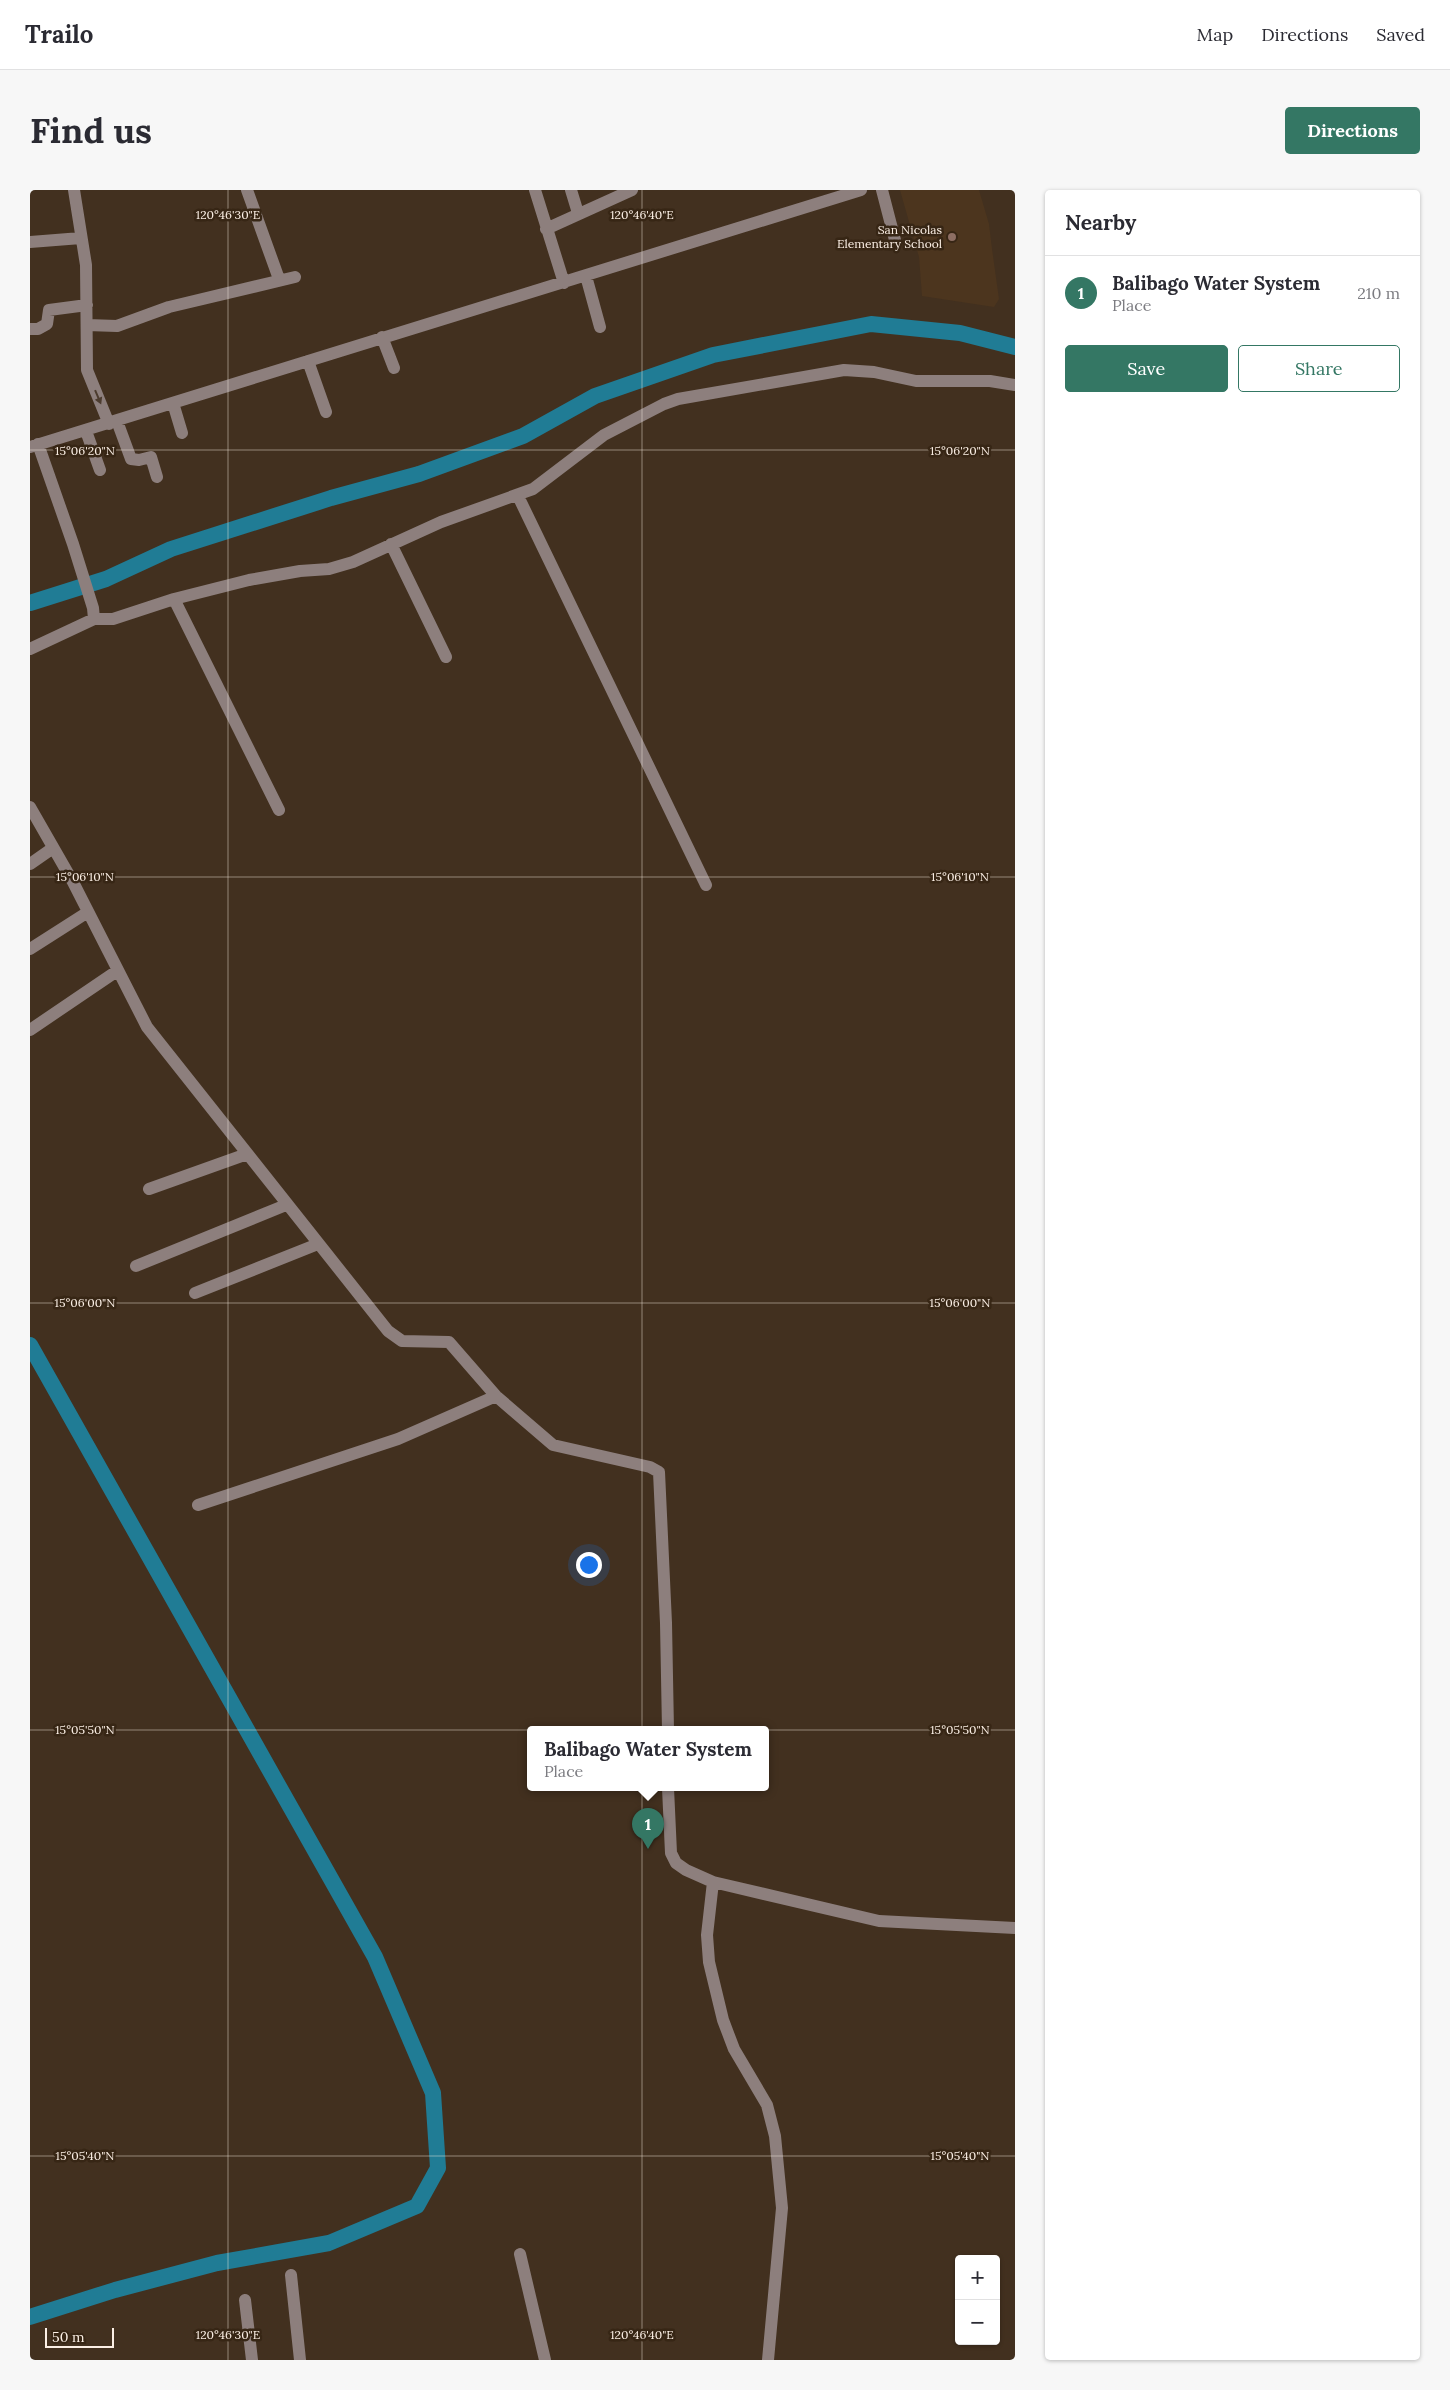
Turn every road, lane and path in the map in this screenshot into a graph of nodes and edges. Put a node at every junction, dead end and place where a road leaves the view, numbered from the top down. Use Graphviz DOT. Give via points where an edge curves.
graph roads {
  1 [pos="74,190"];
  2 [pos="247,190"];
  3 [pos="535,190"];
  4 [pos="571,190"];
  5 [pos="632,190"];
  6 [pos="861,190"];
  7 [pos="882,190"];
  8 [pos="578,213"];
  9 [pos="546,229"];
  10 [pos="81,238"];
  11 [pos="895,240"];
  12 [pos="30,242"];
  13 [pos="586,276"];
  14 [pos="294,277"];
  15 [pos="278,279"];
  16 [pos="564,282"];
  17 [pos="87,305"];
  18 [pos="87,325"];
  19 [pos="600,327"];
  20 [pos="30,329"];
  21 [pos="382,338"];
  22 [pos="308,360"];
  23 [pos="394,368"];
  24 [pos="1015,385"];
  25 [pos="173,403"];
  26 [pos="326,412"];
  27 [pos="113,423"];
  28 [pos="86,431"];
  29 [pos="182,433"];
  30 [pos="34,446"];
  31 [pos="100,470"];
  32 [pos="157,477"];
  33 [pos="518,496"];
  34 [pos="391,544"];
  35 [pos="174,599"];
  36 [pos="94,619"];
  37 [pos="30,649"];
  38 [pos="446,657"];
  39 [pos="30,807"];
  40 [pos="278,810"];
  41 [pos="53,848"];
  42 [pos="30,864"];
  43 [pos="706,885"];
  44 [pos="88,912"];
  45 [pos="30,949"];
  46 [pos="117,971"];
  47 [pos="30,1030"];
  48 [pos="247,1154"];
  49 [pos="149,1189"];
  50 [pos="286,1205"];
  51 [pos="318,1244"];
  52 [pos="136,1266"];
  53 [pos="195,1293"];
  54 [pos="496,1396"];
  55 [pos="198,1505"];
  56 [pos="668,1726"];
  57 [pos="668,1791"];
  58 [pos="713,1882"];
  59 [pos="1015,1928"];
  60 [pos="520,2254"];
  61 [pos="291,2275"];
  62 [pos="245,2300"];
  63 [pos="252,2360"];
  64 [pos="300,2360"];
  65 [pos="545,2360"];
  66 [pos="768,2360"];
  1 -- 10 [label="street"];
  2 -- 15 [label="street"];
  3 -- 9 [label="street"];
  4 -- 8 [label="street"];
  5 -- 8 [label="street"];
  6 -- 13 [label="street"];
  7 -- 11 [label="street"];
  8 -- 9 [label="street"];
  9 -- 16 [label="street"];
  10 -- 12 [label="street"];
  10 -- 17 [label="street" via="86,265"];
  13 -- 16 [label="street"];
  13 -- 19 [label="street"];
  14 -- 15 [label="street"];
  15 -- 18 [label="street" via="169,307 117,326"];
  16 -- 21 [label="street"];
  17 -- 18 [label="street"];
  17 -- 20 [label="street" via="49,310 47,324"];
  18 -- 27 [label="street, one-way" via="87,370"];
  21 -- 22 [label="street"];
  21 -- 23 [label="street"];
  22 -- 25 [label="street"];
  22 -- 26 [label="street"];
  24 -- 33 [label="street" via="990,381 916,381 874,372 844,370 678,399 604,435"];
  25 -- 27 [label="street"];
  25 -- 29 [label="street"];
  27 -- 28 [label="street"];
  27 -- 32 [label="street" via="131,459 151,457"];
  28 -- 30 [label="street"];
  28 -- 31 [label="street"];
  30 -- 36 [label="street" via="88,591"];
  33 -- 34 [label="street" via="441,522"];
  33 -- 43 [label="street"];
  34 -- 35 [label="street" via="353,562 328,569 283,574"];
  34 -- 38 [label="street"];
  35 -- 36 [label="street" via="113,619"];
  35 -- 40 [label="street"];
  36 -- 37 [label="street"];
  39 -- 41 [label="street"];
  41 -- 42 [label="street"];
  41 -- 44 [label="street"];
  44 -- 45 [label="street"];
  44 -- 46 [label="street"];
  46 -- 47 [label="street"];
  46 -- 48 [label="street" via="155,1038"];
  48 -- 49 [label="street"];
  48 -- 50 [label="street"];
  50 -- 51 [label="street"];
  50 -- 52 [label="street"];
  51 -- 53 [label="street"];
  51 -- 54 [label="street" via="393,1336 402,1341 449,1342"];
  54 -- 55 [label="street" via="398,1439"];
  54 -- 56 [label="street" via="553,1445 650,1467 659,1472"];
  57 -- 58 [label="street" via="671,1853 686,1870"];
  58 -- 59 [label="street" via="878,1921"];
  58 -- 66 [label="street" via="707,1935 709,1962 734,2049 768,2105 775,2136 782,2208"];
  60 -- 65 [label="street"];
  61 -- 64 [label="street"];
  62 -- 63 [label="street"];
}
